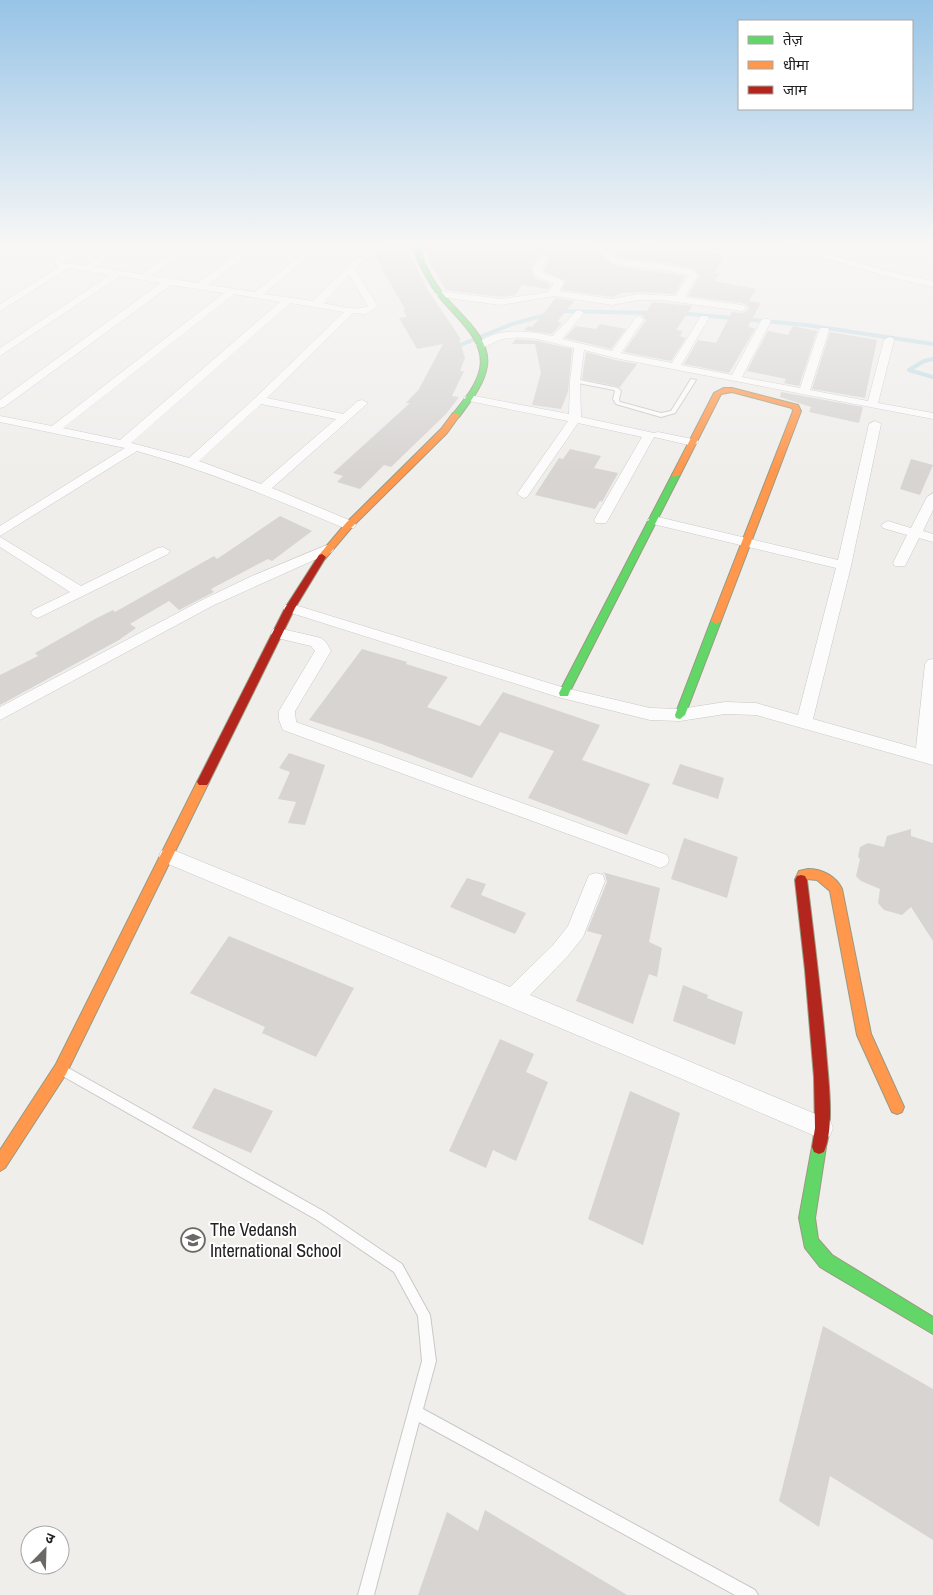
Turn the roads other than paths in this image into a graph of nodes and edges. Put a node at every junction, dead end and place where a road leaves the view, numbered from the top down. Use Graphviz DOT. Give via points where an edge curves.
graph roads {
  1 [pos="47,321"];
  2 [pos="115,321"];
  3 [pos="193,321"];
  4 [pos="265,321"];
  5 [pos="339,321"];
  6 [pos="463,321"];
  7 [pos="572,321"];
  8 [pos="637,321"];
  9 [pos="702,321"];
  10 [pos="766,321"];
  11 [pos="824,330"];
  12 [pos="478,339"];
  13 [pos="556,339"];
  14 [pos="889,340"];
  15 [pos="579,345"];
  16 [pos="0,353"];
  17 [pos="615,355"];
  18 [pos="675,366"];
  19 [pos="736,378"];
  20 [pos="693,380"];
  21 [pos="575,381"];
  22 [pos="804,392"];
  23 [pos="469,398"];
  24 [pos="259,400"];
  25 [pos="362,402"];
  26 [pos="0,405"];
  27 [pos="872,405"];
  28 [pos="933,416"];
  29 [pos="346,418"];
  30 [pos="0,419"];
  31 [pos="575,419"];
  32 [pos="875,424"];
  33 [pos="54,430"];
  34 [pos="658,434"];
  35 [pos="693,442"];
  36 [pos="128,446"];
  37 [pos="191,462"];
  38 [pos="264,489"];
  39 [pos="523,494"];
  40 [pos="933,497"];
  41 [pos="601,520"];
  42 [pos="654,520"];
  43 [pos="349,525"];
  44 [pos="888,525"];
  45 [pos="0,532"];
  46 [pos="916,533"];
  47 [pos="933,538"];
  48 [pos="0,541"];
  49 [pos="746,543"];
  50 [pos="327,549"];
  51 [pos="163,551"];
  52 [pos="900,563"];
  53 [pos="844,566"];
  54 [pos="79,591"];
  55 [pos="290,608"];
  56 [pos="38,613"];
  57 [pos="278,633"];
  58 [pos="933,664"];
  59 [pos="564,693"];
  60 [pos="0,714"];
  61 [pos="680,715"];
  62 [pos="804,722"];
  63 [pos="928,757"];
  64 [pos="168,856"];
  65 [pos="660,860"];
  66 [pos="596,882"];
  67 [pos="513,998"];
  68 [pos="61,1069"];
  69 [pos="896,1107"];
  70 [pos="822,1128"];
  71 [pos="0,1163"];
  72 [pos="933,1326"];
  73 [pos="416,1413"];
  74 [pos="366,1595"];
  75 [pos="750,1595"];
  1 -- 16 [label="street"];
  2 -- 26 [label="street"];
  3 -- 33 [label="street"];
  4 -- 36 [label="street"];
  5 -- 24 [label="street"];
  6 -- 12 [label="street"];
  7 -- 13 [label="street"];
  8 -- 17 [label="street"];
  9 -- 18 [label="street"];
  10 -- 19 [label="street"];
  11 -- 22 [label="street"];
  12 -- 13 [label="street" via="516,334"];
  12 -- 23 [label="street" via="484,361 482,373"];
  13 -- 15 [label="street"];
  14 -- 27 [label="street"];
  15 -- 17 [label="street"];
  15 -- 21 [label="street"];
  17 -- 18 [label="street"];
  18 -- 19 [label="street"];
  19 -- 22 [label="street"];
  20 -- 21 [label="lane" via="673,412 661,415 618,403 616,389"];
  21 -- 31 [label="street"];
  22 -- 27 [label="street"];
  23 -- 31 [label="street"];
  23 -- 43 [label="street" via="444,431"];
  24 -- 29 [label="street"];
  24 -- 37 [label="street"];
  25 -- 29 [label="street"];
  27 -- 28 [label="street"];
  29 -- 38 [label="street"];
  30 -- 33 [label="street"];
  31 -- 39 [label="street"];
  31 -- 41 [label="street" via="649,435"];
  32 -- 53 [label="street"];
  33 -- 36 [label="street"];
  34 -- 35 [label="street"];
  35 -- 42 [label="street"];
  35 -- 49 [label="street" via="718,393 724,390 795,407 797,411"];
  36 -- 37 [label="street"];
  36 -- 45 [label="street"];
  37 -- 38 [label="street"];
  38 -- 43 [label="street"];
  40 -- 46 [label="street"];
  42 -- 49 [label="street"];
  42 -- 59 [label="street"];
  43 -- 50 [label="street"];
  44 -- 46 [label="street"];
  46 -- 47 [label="street"];
  46 -- 52 [label="street"];
  48 -- 54 [label="street"];
  49 -- 53 [label="street"];
  49 -- 61 [label="street"];
  50 -- 55 [label="street"];
  50 -- 60 [label="street" via="209,602"];
  51 -- 54 [label="street"];
  53 -- 62 [label="street"];
  54 -- 56 [label="street"];
  55 -- 57 [label="street"];
  55 -- 59 [label="street"];
  57 -- 64 [label="street"];
  57 -- 65 [label="street" via="316,642 323,651 287,712 289,726"];
  58 -- 63 [label="street"];
  59 -- 61 [label="street" via="650,714"];
  61 -- 62 [label="street" via="725,708 756,709"];
  62 -- 63 [label="street"];
  64 -- 67 [label="street"];
  64 -- 68 [label="street"];
  66 -- 67 [label="street" via="576,931"];
  67 -- 70 [label="street"];
  68 -- 71 [label="street"];
  68 -- 73 [label="lane" via="321,1216 398,1268 424,1315 429,1361"];
  69 -- 70 [label="street" via="864,1035 836,889 821,875 809,872 803,875 800,883 812,970"];
  70 -- 72 [label="street" via="807,1218 811,1242 826,1261"];
  73 -- 74 [label="lane"];
  73 -- 75 [label="lane"];
}
